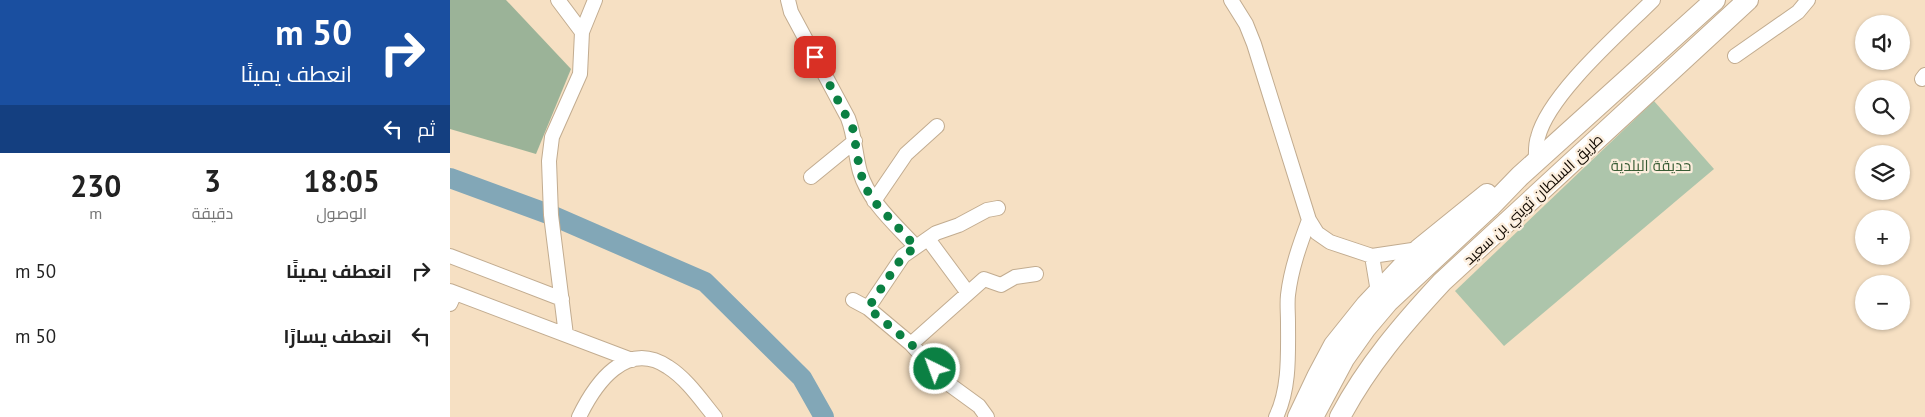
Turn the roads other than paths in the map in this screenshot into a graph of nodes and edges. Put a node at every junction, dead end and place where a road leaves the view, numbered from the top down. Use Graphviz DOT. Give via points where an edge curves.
graph roads {
  1 [pos="558,0"];
  2 [pos="595,0"];
  3 [pos="788,0"];
  4 [pos="1231,0"];
  5 [pos="1653,0"];
  6 [pos="1715,0"];
  7 [pos="1748,0"];
  8 [pos="1808,0"];
  9 [pos="582,32"];
  10 [pos="1734,56"];
  11 [pos="938,126"];
  12 [pos="855,141"];
  13 [pos="1536,163"];
  14 [pos="1520,176"];
  15 [pos="812,177"];
  16 [pos="874,201"];
  17 [pos="998,208"];
  18 [pos="1309,220"];
  19 [pos="928,239"];
  20 [pos="916,247"];
  21 [pos="1419,249"];
  22 [pos="450,256"];
  23 [pos="1372,256"];
  24 [pos="1036,274"];
  25 [pos="1378,292"];
  26 [pos="968,293"];
  27 [pos="452,296"];
  28 [pos="562,299"];
  29 [pos="853,300"];
  30 [pos="868,308"];
  31 [pos="566,335"];
  32 [pos="911,344"];
  33 [pos="632,360"];
  34 [pos="579,417"];
  35 [pos="715,417"];
  36 [pos="987,417"];
  37 [pos="1276,417"];
  38 [pos="1298,417"];
  39 [pos="1313,417"];
  40 [pos="1340,417"];
  1 -- 9 [label="street"];
  2 -- 9 [label="street"];
  3 -- 12 [label="street" via="790,12 848,118"];
  4 -- 18 [label="street" via="1254,44"];
  5 -- 13 [label="street" via="1572,82 1557,102 1542,125"];
  6 -- 13 [label="highway, طريق السلطان ثويني بن سعيد"];
  7 -- 40 [label="highway, طريق السلطان ثويني بن سعيد" via="1442,282 1367,372"];
  8 -- 10 [label="street" via="1798,12"];
  9 -- 28 [label="street" via="580,74 552,138 549,161 551,215"];
  11 -- 16 [label="street" via="906,154"];
  12 -- 15 [label="street"];
  12 -- 16 [label="street" via="860,172"];
  13 -- 14 [label="highway, طريق السلطان ثويني بن سعيد"];
  14 -- 21 [label="highway" via="1482,196"];
  14 -- 39 [label="highway, طريق السلطان ثويني بن سعيد" via="1388,302 1344,359"];
  16 -- 20 [label="street"];
  17 -- 19 [label="street" via="987,210"];
  18 -- 23 [label="street" via="1317,233 1330,242"];
  18 -- 37 [label="street" via="1288,296 1285,390"];
  19 -- 20 [label="street"];
  19 -- 26 [label="street"];
  20 -- 30 [label="street" via="903,256"];
  21 -- 23 [label="street"];
  21 -- 25 [label="highway"];
  22 -- 28 [label="street"];
  23 -- 25 [label="street"];
  24 -- 26 [label="street" via="1015,276 1001,285 984,279"];
  25 -- 38 [label="highway" via="1334,345"];
  26 -- 32 [label="street"];
  27 -- 31 [label="street"];
  28 -- 31 [label="street"];
  29 -- 30 [label="street"];
  30 -- 32 [label="street"];
  31 -- 33 [label="street"];
  32 -- 36 [label="street" via="946,382 979,406"];
  33 -- 34 [label="street" via="616,366 603,377"];
  33 -- 35 [label="street" via="660,362 669,367 686,381"];
}
